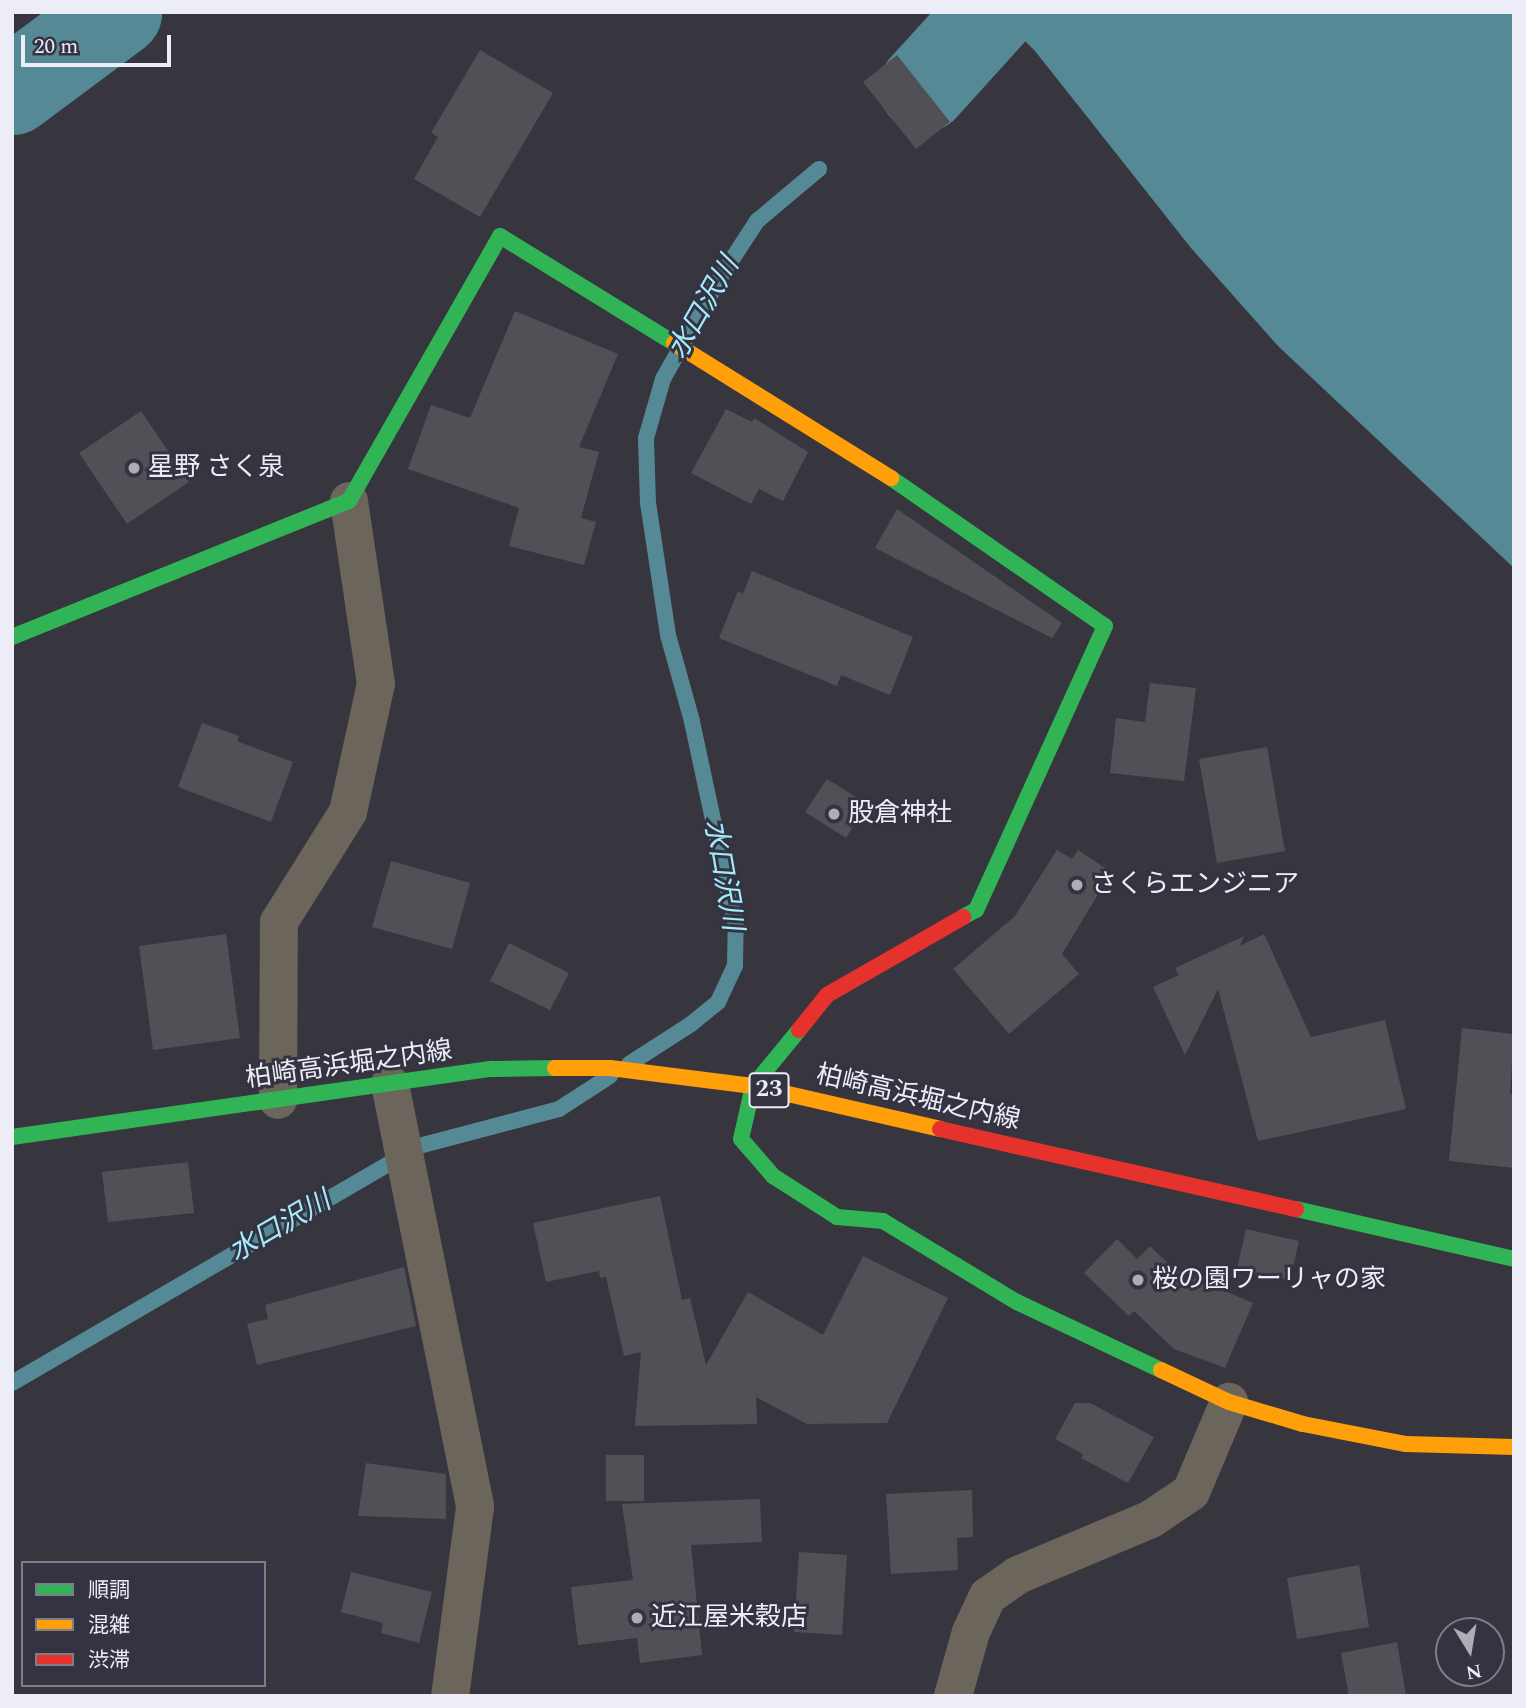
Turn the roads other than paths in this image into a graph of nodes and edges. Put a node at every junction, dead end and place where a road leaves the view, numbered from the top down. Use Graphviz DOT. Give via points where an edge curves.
graph roads {
  1 [pos="349,501"];
  2 [pos="12,637"];
  3 [pos="390,1084"];
  4 [pos="753,1086"];
  5 [pos="278,1100"];
  6 [pos="12,1137"];
  7 [pos="1514,1259"];
  8 [pos="1228,1402"];
  9 [pos="1514,1447"];
  10 [pos="450,1696"];
  11 [pos="953,1696"];
  1 -- 2 [label="street"];
  1 -- 4 [label="street" via="500,236 913,491 1105,626 976,910 827,995"];
  1 -- 5 [label="street" via="376,684 348,812 279,922"];
  3 -- 4 [label="street, 柏崎高浜堀之内線 / 23" via="492,1069 610,1068"];
  3 -- 5 [label="street, 柏崎高浜堀之内線 / 23"];
  3 -- 10 [label="street" via="475,1507"];
  4 -- 7 [label="street, 柏崎高浜堀之内線 / 23"];
  4 -- 8 [label="street" via="741,1139 773,1175 837,1217 883,1221 1017,1302"];
  5 -- 6 [label="street, 柏崎高浜堀之内線 / 23"];
  8 -- 9 [label="street" via="1303,1424 1406,1444"];
  8 -- 11 [label="street" via="1191,1492 1151,1519 1018,1575 988,1596 971,1632"];
}
